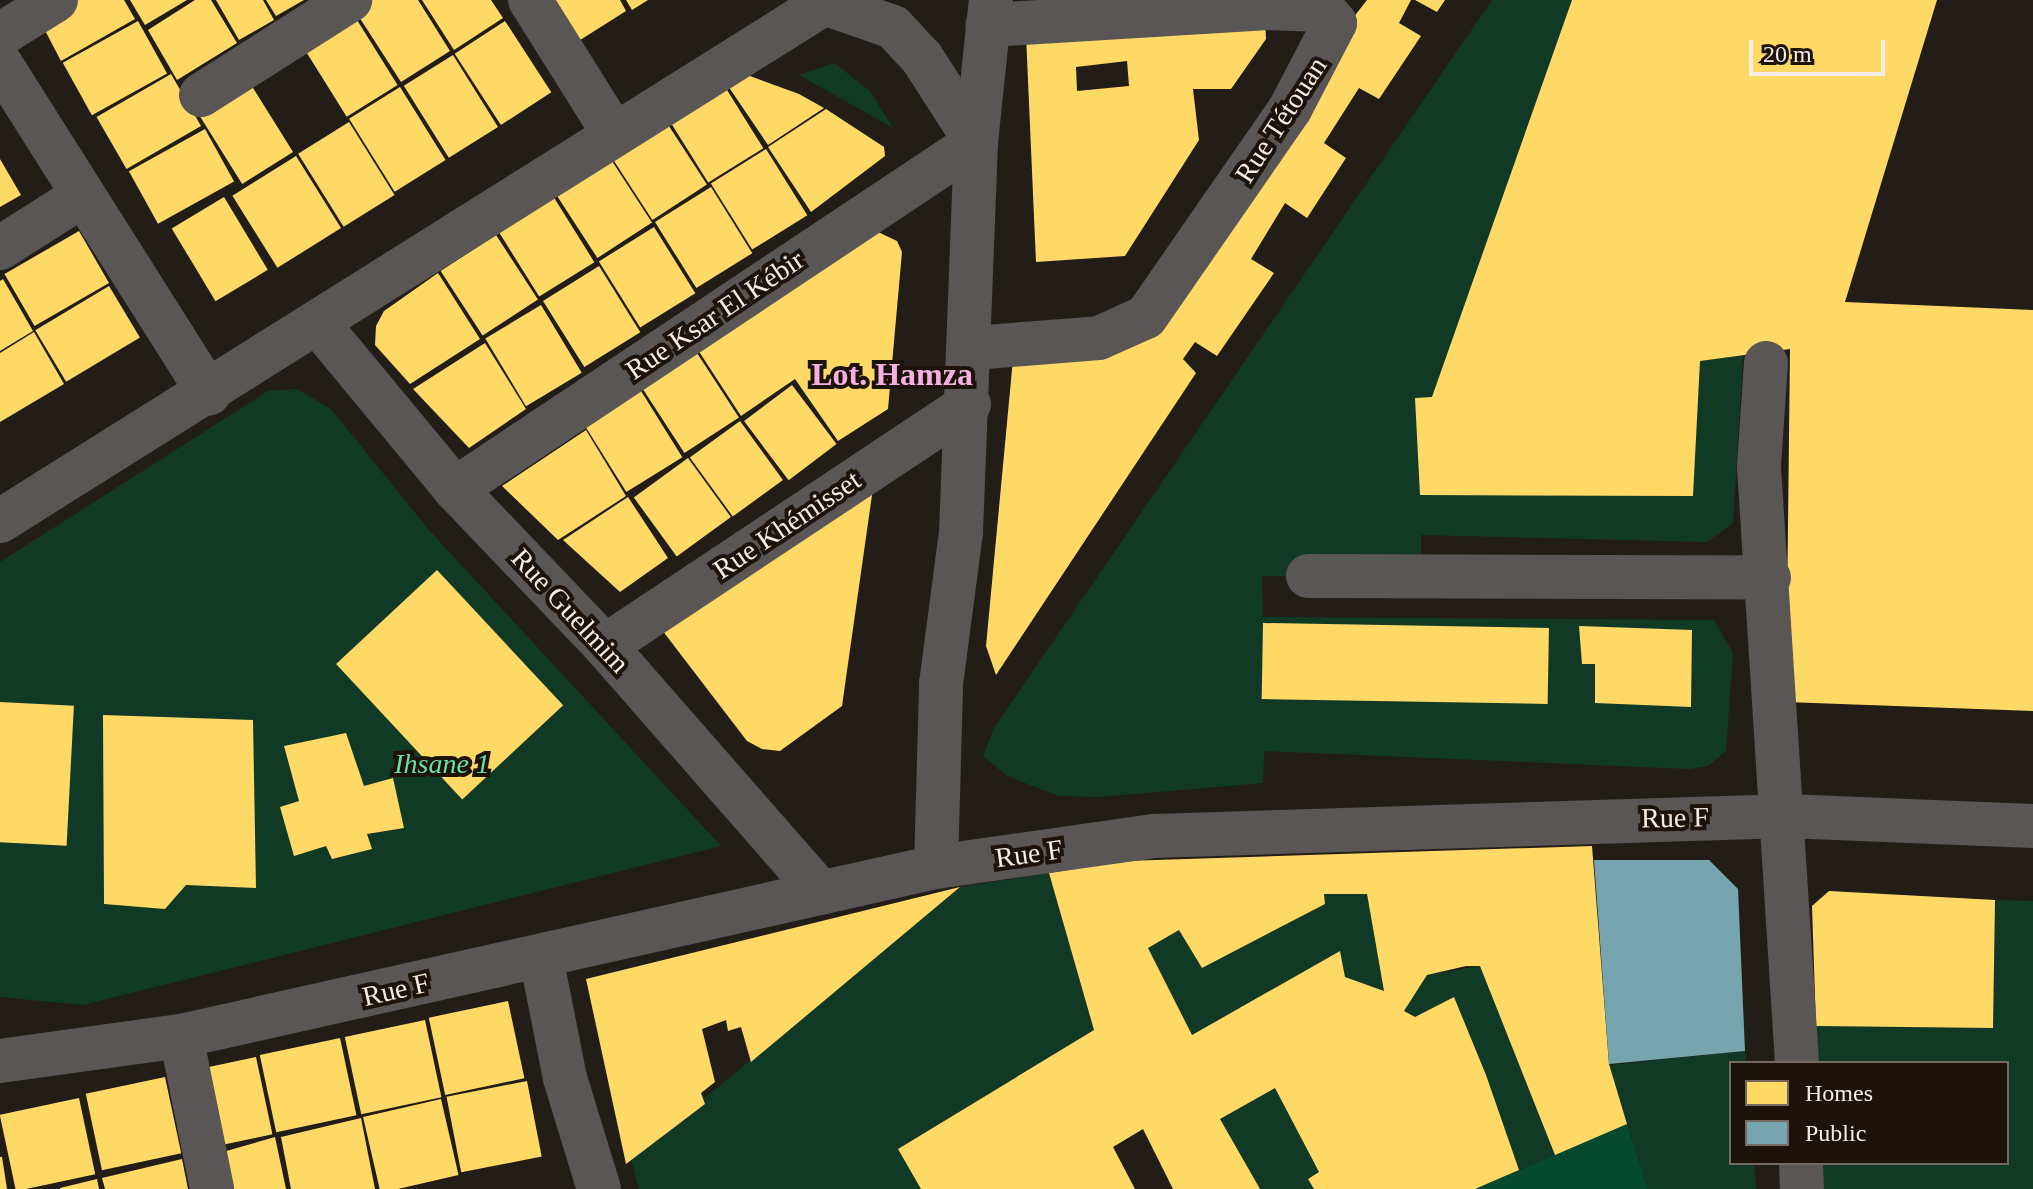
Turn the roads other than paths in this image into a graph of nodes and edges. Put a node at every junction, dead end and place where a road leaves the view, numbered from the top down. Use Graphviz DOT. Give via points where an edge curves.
graph roads {
  1 [pos="56,0"];
  2 [pos="350,0"];
  3 [pos="530,0"];
  4 [pos="827,2"];
  5 [pos="989,13"];
  6 [pos="0,35"];
  7 [pos="0,63"];
  8 [pos="201,95"];
  9 [pos="614,134"];
  10 [pos="976,142"];
  11 [pos="82,196"];
  12 [pos="0,248"];
  13 [pos="320,326"];
  14 [pos="973,348"];
  15 [pos="1766,363"];
  16 [pos="209,393"];
  17 [pos="969,404"];
  18 [pos="455,489"];
  19 [pos="0,521"];
  20 [pos="1308,576"];
  21 [pos="1769,578"];
  22 [pos="605,646"];
  23 [pos="1786,816"];
  24 [pos="2033,826"];
  25 [pos="936,867"];
  26 [pos="821,893"];
  27 [pos="541,957"];
  28 [pos="0,1035"];
  29 [pos="181,1036"];
  30 [pos="44,1049"];
  31 [pos="0,1061"];
  32 [pos="1797,1061"];
  33 [pos="1801,1165"];
  34 [pos="212,1189"];
  35 [pos="599,1189"];
  36 [pos="1802,1189"];
  1 -- 6 [label="street"];
  2 -- 8 [label="street"];
  3 -- 9 [label="street"];
  4 -- 9 [label="street"];
  4 -- 10 [label="street" via="893,27 922,58"];
  5 -- 10 [label="street"];
  5 -- 14 [label="street, Rue Tétouan" via="1280,8 1324,10 1335,23 1290,109 1146,317 1099,338"];
  7 -- 11 [label="street"];
  9 -- 13 [label="street"];
  10 -- 14 [label="street"];
  10 -- 18 [label="street, Rue Ksar El Kébir"];
  11 -- 12 [label="street"];
  11 -- 16 [label="street"];
  13 -- 16 [label="street"];
  13 -- 18 [label="street, Rue Guelmim"];
  14 -- 17 [label="street"];
  15 -- 21 [label="street" via="1759,467"];
  16 -- 19 [label="street"];
  17 -- 22 [label="street, Rue Khémisset"];
  17 -- 25 [label="street" via="941,684"];
  18 -- 22 [label="street, Rue Guelmim"];
  20 -- 21 [label="street"];
  21 -- 23 [label="street"];
  22 -- 26 [label="street, Rue Guelmim"];
  23 -- 24 [label="street, Rue F"];
  23 -- 25 [label="street, Rue F" via="1295,826 1155,836"];
  23 -- 32 [label="street"];
  25 -- 26 [label="street, Rue F"];
  26 -- 27 [label="street, Rue F"];
  27 -- 29 [label="street, Rue F"];
  27 -- 35 [label="street" via="565,1078"];
  28 -- 30 [label="street, Rue F"];
  29 -- 30 [label="street, Rue F"];
  29 -- 34 [label="street"];
  30 -- 31 [label="street, Rue F"];
  33 -- 36 [label="street"];
}
